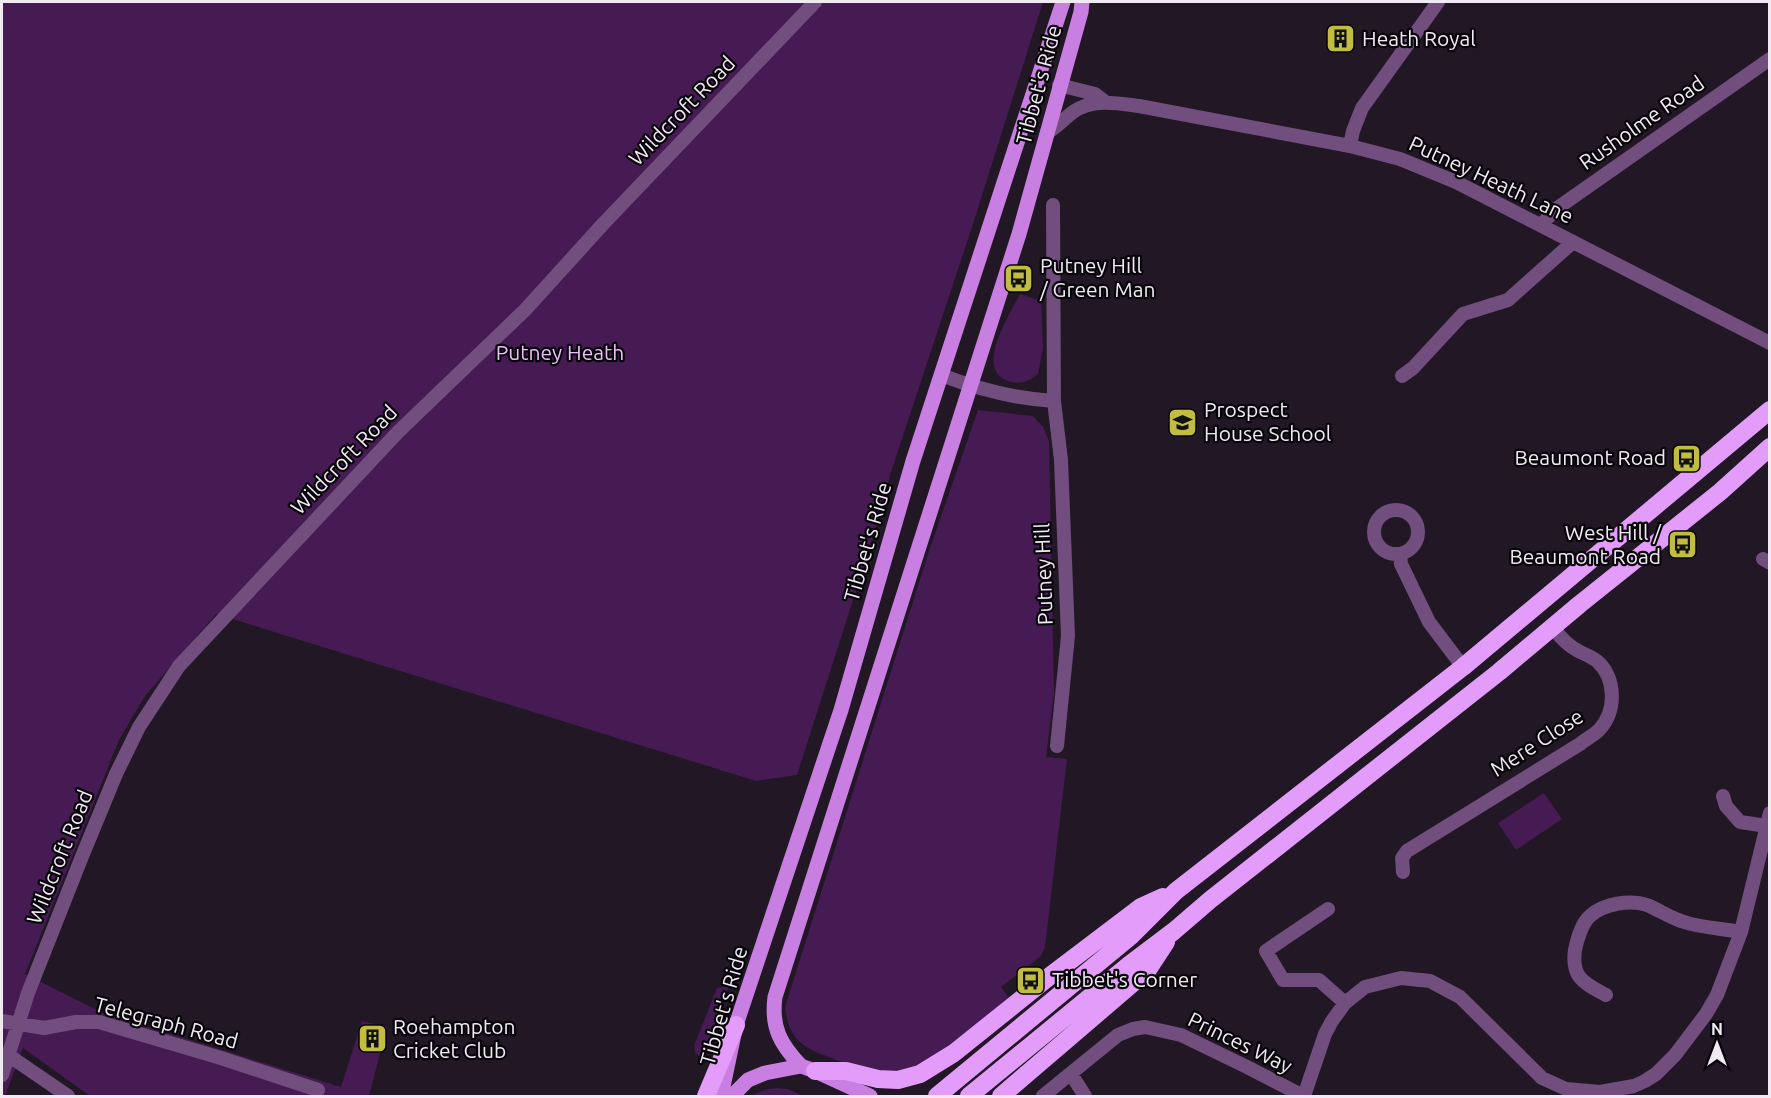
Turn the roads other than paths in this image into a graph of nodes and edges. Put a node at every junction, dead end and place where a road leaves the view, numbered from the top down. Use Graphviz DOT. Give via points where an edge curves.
graph roads {
  1 [pos="815,2"];
  2 [pos="1063,2"];
  3 [pos="1082,2"];
  4 [pos="1438,2"];
  5 [pos="1770,59"];
  6 [pos="1059,85"];
  7 [pos="1104,102"];
  8 [pos="1047,133"];
  9 [pos="1350,146"];
  10 [pos="1053,205"];
  11 [pos="1541,225"];
  12 [pos="1573,242"];
  13 [pos="1768,342"];
  14 [pos="941,375"];
  15 [pos="1402,376"];
  16 [pos="971,386"];
  17 [pos="1054,401"];
  18 [pos="1770,410"];
  19 [pos="1770,447"];
  20 [pos="1400,554"];
  21 [pos="1552,627"];
  22 [pos="1464,667"];
  23 [pos="1057,746"];
  24 [pos="1723,796"];
  25 [pos="1768,820"];
  26 [pos="1403,872"];
  27 [pos="1176,891"];
  28 [pos="1328,909"];
  29 [pos="1174,931"];
  30 [pos="1741,932"];
  31 [pos="1606,995"];
  32 [pos="1345,1003"];
  33 [pos="2,1021"];
  34 [pos="18,1025"];
  35 [pos="736,1025"];
  36 [pos="8,1055"];
  37 [pos="808,1069"];
  38 [pos="1071,1074"];
  39 [pos="2,1075"];
  40 [pos="318,1090"];
  41 [pos="974,1093"];
  42 [pos="68,1096"];
  43 [pos="706,1096"];
  44 [pos="722,1096"];
  45 [pos="732,1096"];
  46 [pos="870,1096"];
  47 [pos="937,1096"];
  48 [pos="1001,1096"];
  49 [pos="1043,1096"];
  50 [pos="1085,1096"];
  51 [pos="1303,1096"];
  1 -- 34 [label="street, Wildcroft Road" via="525,310 398,432 180,666 139,727 116,774"];
  2 -- 14 [label="main road, Tibbet's Ride"];
  3 -- 6 [label="main road, Tibbet's Ride"];
  4 -- 9 [label="street" via="1362,108"];
  5 -- 11 [label="street, Rusholme Road" via="1556,209"];
  6 -- 7 [label="street, Putney Heath Lane" via="1095,94"];
  6 -- 8 [label="main road, Tibbet's Ride"];
  7 -- 8 [label="street, Putney Heath Lane" via="1075,111"];
  7 -- 9 [label="street, Putney Heath Lane"];
  8 -- 16 [label="main road, Tibbet's Ride"];
  9 -- 11 [label="street, Putney Heath Lane" via="1400,159 1446,178"];
  10 -- 17 [label="street, Putney Hill"];
  11 -- 12 [label="street, Putney Heath Lane"];
  12 -- 13 [label="street, Putney Heath Lane"];
  12 -- 15 [label="street" via="1508,300 1463,315"];
  14 -- 16 [label="street"];
  14 -- 35 [label="main road, Tibbet's Ride" via="841,710"];
  16 -- 17 [label="street" via="1023,399"];
  16 -- 37 [label="main road, Tibbet's Ride" via="775,997 775,1026 789,1053"];
  17 -- 23 [label="street, Putney Hill" via="1061,460 1068,636"];
  18 -- 22 [label="highway"];
  19 -- 21 [label="highway"];
  20 -- 22 [label="street" via="1401,564 1429,622"];
  21 -- 26 [label="street, Mere Close" via="1570,647 1603,668 1611,686 1608,715 1599,729 1580,744 1407,851 1402,858"];
  21 -- 29 [label="highway"];
  22 -- 27 [label="highway"];
  24 -- 25 [label="street" via="1740,822"];
  25 -- 30 [label="street"];
  27 -- 37 [label="highway" via="1141,907 954,1053 920,1074 898,1080"];
  27 -- 47 [label="highway" via="1132,935"];
  28 -- 32 [label="street" via="1266,951 1283,980 1319,980"];
  29 -- 41 [label="highway"];
  29 -- 48 [label="highway" via="1148,971"];
  30 -- 31 [label="street" via="1681,921 1645,904 1632,902 1601,910 1589,917 1584,926 1574,964 1584,983"];
  30 -- 32 [label="street" via="1706,1014 1675,1055 1656,1074 1634,1086 1600,1092 1566,1089 1542,1078 1460,997 1430,981 1401,978 1365,987"];
  32 -- 51 [label="street" via="1325,1034"];
  33 -- 34 [label="street, Telegraph Road"];
  34 -- 36 [label="street, Wildcroft Road"];
  34 -- 40 [label="street, Telegraph Road" via="44,1028 99,1022"];
  35 -- 43 [label="highway"];
  35 -- 44 [label="main road, Tibbet's Ride"];
  36 -- 39 [label="street, Wildcroft Road"];
  36 -- 42 [label="street"];
  37 -- 45 [label="main road" via="765,1073 748,1080"];
  37 -- 46 [label="main road"];
  38 -- 49 [label="street"];
  38 -- 50 [label="street"];
  38 -- 51 [label="street, Princes Way" via="1118,1035 1139,1028 1159,1029 1181,1035"];
}
